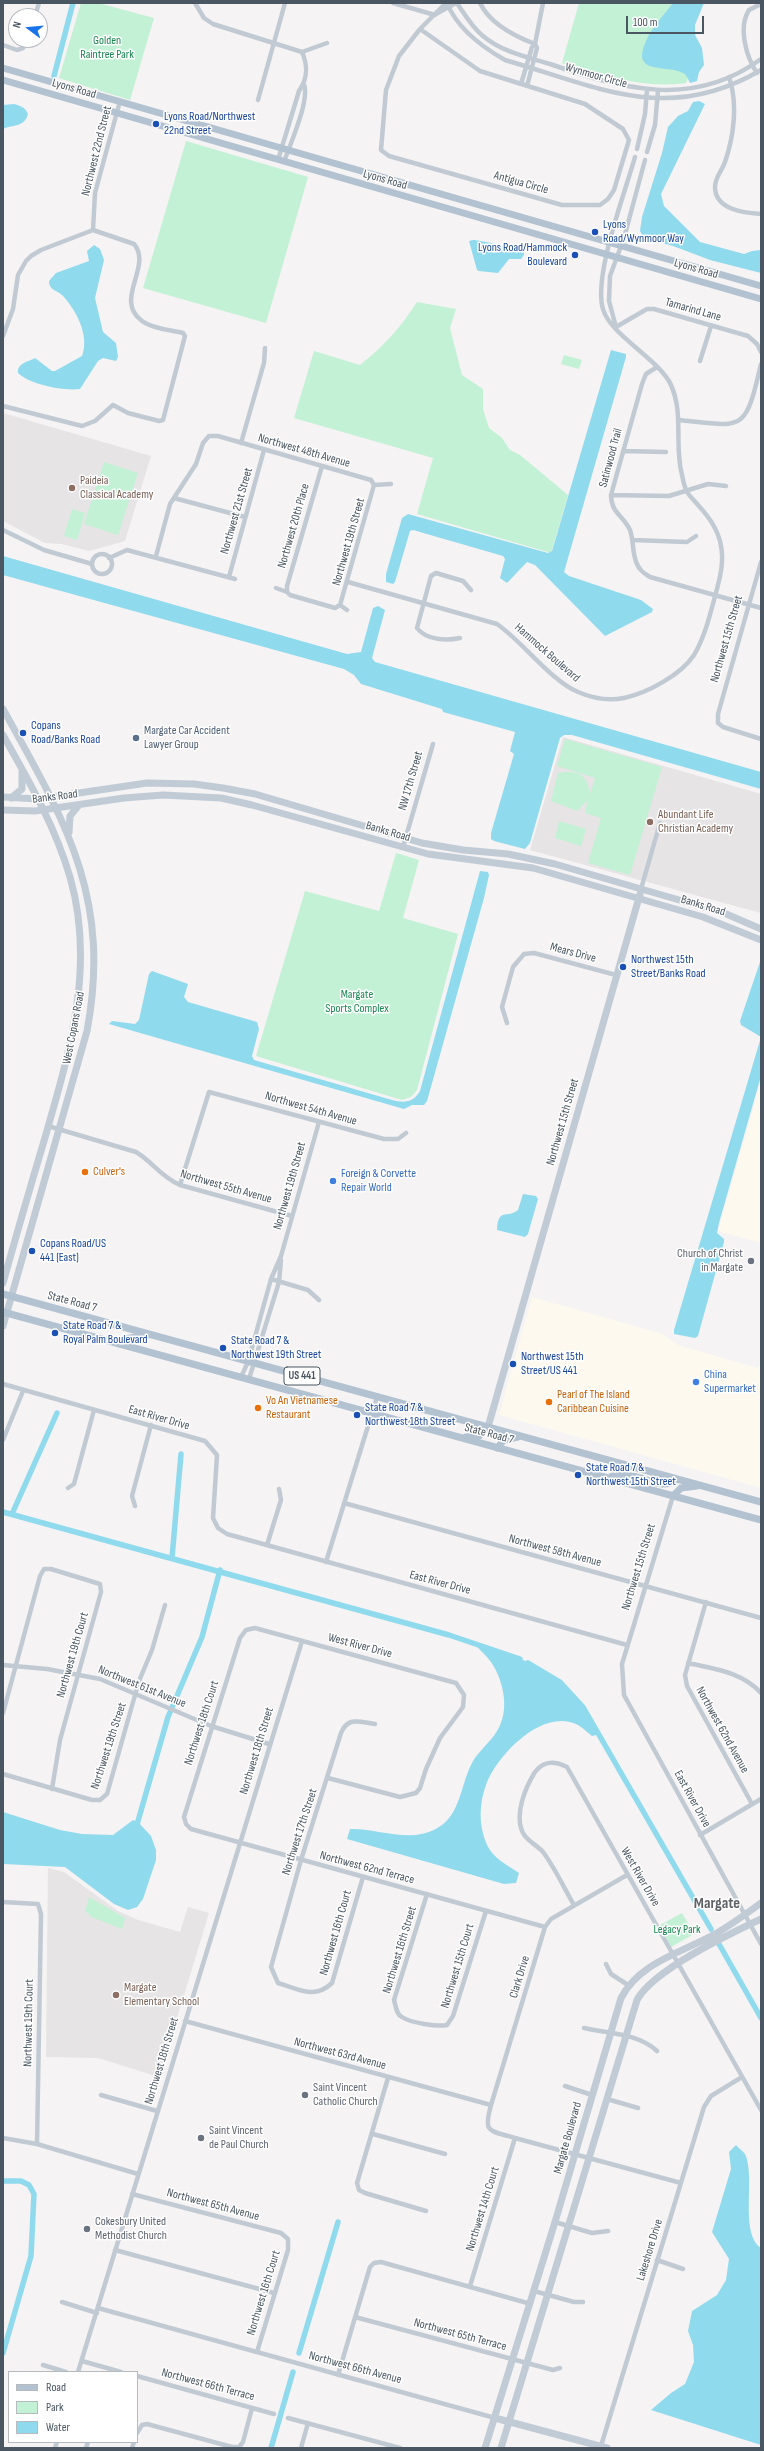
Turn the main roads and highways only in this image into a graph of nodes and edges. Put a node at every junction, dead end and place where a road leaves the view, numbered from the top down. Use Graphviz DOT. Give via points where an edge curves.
graph roads {
  1 [pos="3,68"];
  2 [pos="3,80"];
  3 [pos="761,286"];
  4 [pos="761,299"];
  5 [pos="3,1294"];
  6 [pos="5,1312"];
  7 [pos="150,1334"];
  8 [pos="119,1344"];
  9 [pos="488,1427"];
  10 [pos="521,1436"];
  11 [pos="462,1438"];
  12 [pos="497,1448"];
  13 [pos="602,1476"];
  14 [pos="677,1479"];
  15 [pos="703,1486"];
  16 [pos="673,1496"];
  17 [pos="761,1502"];
  18 [pos="761,1520"];
  1 -- 3 [label="main road, Lyons Road"];
  2 -- 4 [label="main road, Lyons Road"];
  5 -- 7 [label="main road, State Road 7 / US 441"];
  6 -- 8 [label="main road, State Road 7 / US 441"];
  7 -- 8 [label="main road" via="124,1340"];
  7 -- 9 [label="main road, State Road 7 / US 441"];
  8 -- 11 [label="main road, State Road 7 / US 441"];
  9 -- 10 [label="main road, State Road 7 / US 441"];
  9 -- 11 [label="main road" via="479,1436"];
  10 -- 12 [label="main road" via="504,1440"];
  10 -- 14 [label="main road, State Road 7 / US 441"];
  11 -- 12 [label="main road, State Road 7 / US 441"];
  12 -- 13 [label="main road, State Road 7 / US 441"];
  13 -- 14 [label="main road" via="632,1476 663,1485 673,1483"];
  13 -- 16 [label="main road, State Road 7 / US 441"];
  14 -- 15 [label="main road, State Road 7 / US 441"];
  15 -- 16 [label="main road" via="681,1488"];
  15 -- 17 [label="main road, State Road 7 / US 441"];
  16 -- 18 [label="main road, State Road 7 / US 441"];
}
